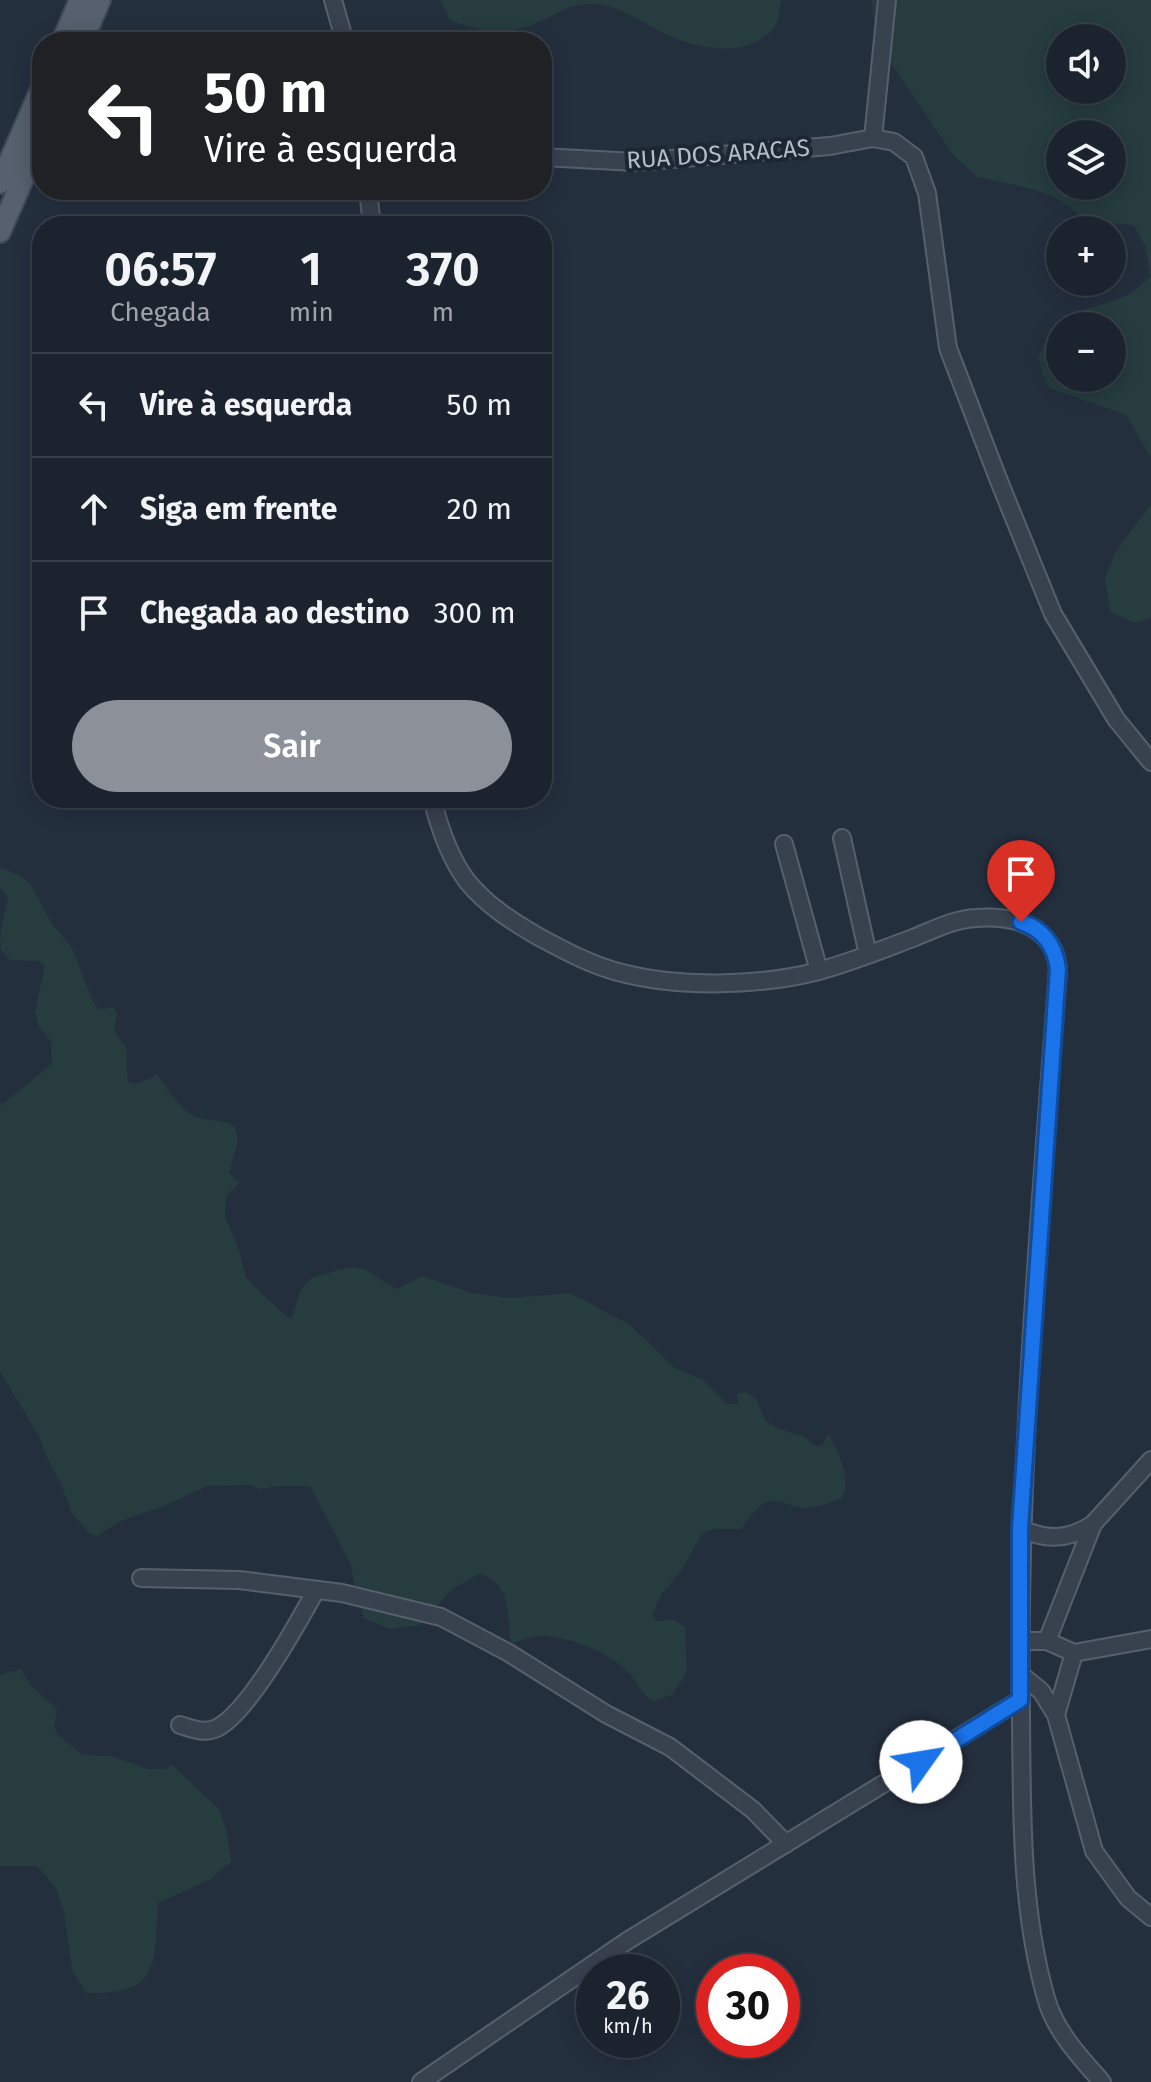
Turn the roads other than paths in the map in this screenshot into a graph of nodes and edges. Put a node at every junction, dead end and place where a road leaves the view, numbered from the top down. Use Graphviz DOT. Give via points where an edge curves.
graph roads {
  1 [pos="80,0"];
  2 [pos="100,0"];
  3 [pos="333,0"];
  4 [pos="887,0"];
  5 [pos="66,32"];
  6 [pos="86,32"];
  7 [pos="342,32"];
  8 [pos="32,104"];
  9 [pos="873,138"];
  10 [pos="7,148"];
  11 [pos="32,158"];
  12 [pos="552,158"];
  13 [pos="0,183"];
  14 [pos="0,232"];
  15 [pos="1151,762"];
  16 [pos="434,808"];
  17 [pos="842,838"];
  18 [pos="784,844"];
  19 [pos="868,955"];
  20 [pos="819,971"];
  21 [pos="1151,1460"];
  22 [pos="1093,1524"];
  23 [pos="1020,1528"];
  24 [pos="141,1578"];
  25 [pos="316,1590"];
  26 [pos="1151,1639"];
  27 [pos="1021,1641"];
  28 [pos="1047,1641"];
  29 [pos="1074,1653"];
  30 [pos="1020,1674"];
  31 [pos="1020,1700"];
  32 [pos="1056,1715"];
  33 [pos="180,1725"];
  34 [pos="786,1844"];
  35 [pos="1151,1917"];
  36 [pos="421,2082"];
  37 [pos="1102,2082"];
  1 -- 5 [label="main road"];
  2 -- 6 [label="main road"];
  3 -- 7 [label="street"];
  4 -- 9 [label="street"];
  8 -- 10 [label="main road"];
  9 -- 12 [label="street, RUA DOS ARACAS" via="635,162"];
  9 -- 15 [label="street, RUA DOS ARACAS" via="894,142 914,157 927,193 948,348 1047,599 1116,719"];
  10 -- 13 [label="main road"];
  11 -- 14 [label="main road"];
  16 -- 20 [label="street" via="439,829 467,881 522,928 566,952 622,973 682,982 748,982"];
  17 -- 19 [label="street"];
  18 -- 20 [label="street"];
  19 -- 20 [label="street"];
  19 -- 23 [label="street" via="978,918 1029,924 1055,953"];
  21 -- 22 [label="street"];
  22 -- 23 [label="street" via="1057,1538"];
  22 -- 28 [label="street"];
  23 -- 27 [label="street"];
  24 -- 25 [label="street" via="239,1580"];
  25 -- 33 [label="street" via="265,1674 230,1718 199,1732"];
  25 -- 34 [label="street" via="441,1617 509,1653 670,1747 753,1810"];
  26 -- 29 [label="street"];
  27 -- 28 [label="street"];
  27 -- 30 [label="street"];
  28 -- 29 [label="street"];
  29 -- 32 [label="street"];
  30 -- 31 [label="street"];
  30 -- 32 [label="street" via="1041,1691"];
  31 -- 34 [label="street"];
  31 -- 37 [label="street" via="1023,1853 1034,1949 1046,2001 1067,2042"];
  32 -- 35 [label="street" via="1094,1851 1128,1898"];
  34 -- 36 [label="street" via="627,1941"];
}
